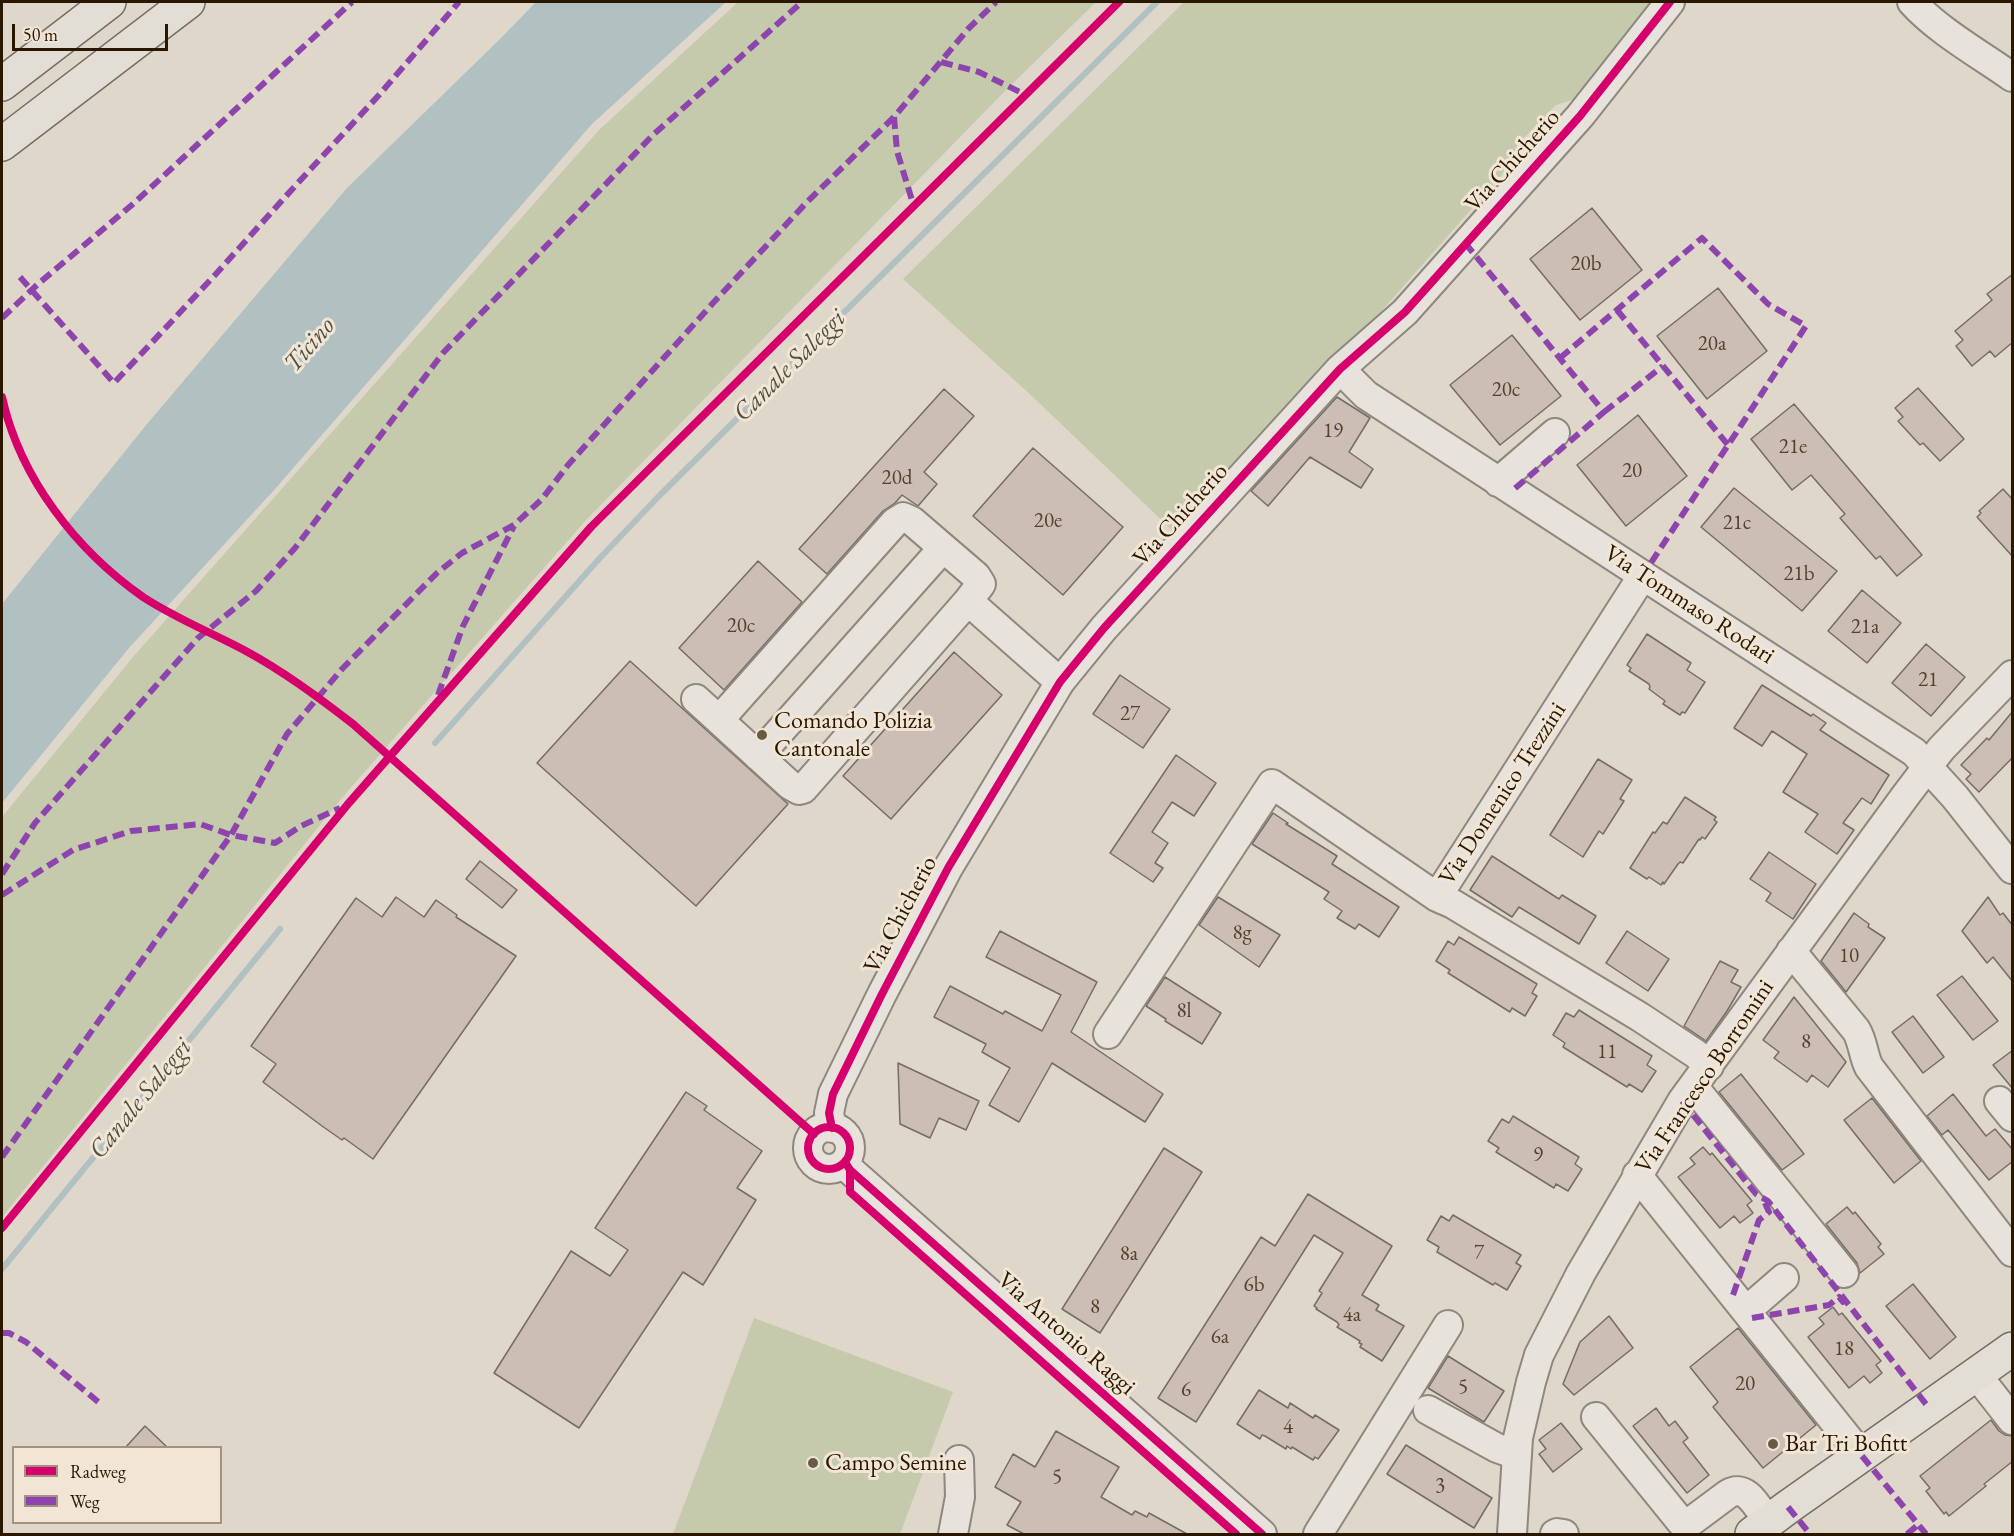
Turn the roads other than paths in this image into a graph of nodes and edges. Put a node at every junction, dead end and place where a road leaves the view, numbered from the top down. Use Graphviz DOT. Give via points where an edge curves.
graph roads {
  1 [pos="109,2"];
  2 [pos="188,2"];
  3 [pos="1670,2"];
  4 [pos="1912,2"];
  5 [pos="2013,77"];
  6 [pos="2,84"];
  7 [pos="2,144"];
  8 [pos="1340,369"];
  9 [pos="1555,433"];
  10 [pos="1498,482"];
  11 [pos="943,548"];
  12 [pos="1643,575"];
  13 [pos="968,601"];
  14 [pos="2013,675"];
  15 [pos="1060,682"];
  16 [pos="696,699"];
  17 [pos="718,720"];
  18 [pos="758,756"];
  19 [pos="1928,765"];
  20 [pos="2013,869"];
  21 [pos="1437,897"];
  22 [pos="1791,951"];
  23 [pos="1108,1034"];
  24 [pos="1701,1076"];
  25 [pos="844,1162"];
  26 [pos="1637,1175"];
  27 [pos="2013,1252"];
  28 [pos="1844,1273"];
  29 [pos="1784,1278"];
  30 [pos="1746,1311"];
  31 [pos="1448,1325"];
  32 [pos="2013,1349"];
  33 [pos="1976,1374"];
  34 [pos="1428,1410"];
  35 [pos="1596,1417"];
  36 [pos="2013,1420"];
  37 [pos="1517,1455"];
  38 [pos="1862,1456"];
  39 [pos="959,1460"];
  40 [pos="1760,1528"];
  41 [pos="953,1534"];
  42 [pos="1262,1534"];
  43 [pos="1318,1534"];
  44 [pos="1512,1534"];
  45 [pos="1555,1534"];
  46 [pos="1564,1534"];
  1 -- 6 [label="main road"];
  2 -- 7 [label="main road"];
  3 -- 8 [label="street, Via Chicherio" via="1580,116 1405,312"];
  4 -- 5 [label="street"];
  8 -- 10 [label="street, Via Tommaso Rodari" via="1366,395"];
  8 -- 15 [label="street, Via Chicherio" via="1104,628"];
  9 -- 10 [label="street"];
  10 -- 12 [label="street, Via Tommaso Rodari"];
  11 -- 13 [label="street" via="980,580"];
  11 -- 17 [label="street" via="912,521 899,519"];
  11 -- 18 [label="street"];
  12 -- 19 [label="street, Via Tommaso Rodari" via="1914,752"];
  12 -- 21 [label="street, Via Domenico Trezzini"];
  13 -- 15 [label="street"];
  13 -- 18 [label="street" via="803,789 790,786"];
  14 -- 19 [label="street, Via Francesco Borromini"];
  15 -- 25 [label="street, Via Chicherio" via="948,868 833,1094 829,1113 832,1128 843,1133 849,1144"];
  16 -- 17 [label="street"];
  17 -- 18 [label="street"];
  19 -- 20 [label="street, Via Tommaso Rodari"];
  19 -- 22 [label="street, Via Francesco Borromini"];
  21 -- 23 [label="street, Via Domenico Trezzini" via="1272,784"];
  21 -- 24 [label="street" via="1696,1054"];
  22 -- 24 [label="street, Via Francesco Borromini"];
  22 -- 27 [label="street" via="1856,1030 1869,1067"];
  24 -- 26 [label="street, Via Francesco Borromini"];
  24 -- 28 [label="street"];
  25 -- 42 [label="street, Via Antonio Raggi"];
  26 -- 30 [label="street"];
  26 -- 37 [label="street, Via Francesco Borromini" via="1539,1355"];
  29 -- 30 [label="street"];
  30 -- 38 [label="street"];
  31 -- 43 [label="street"];
  32 -- 33 [label="main road"];
  33 -- 36 [label="street"];
  33 -- 38 [label="main road"];
  34 -- 37 [label="street"];
  35 -- 40 [label="street" via="1681,1522 1689,1523 1740,1490 1750,1497"];
  37 -- 44 [label="street, Via Francesco Borromini"];
  38 -- 40 [label="main road"];
  39 -- 41 [label="street" via="960,1497"];
  45 -- 46 [label="street"];
}
